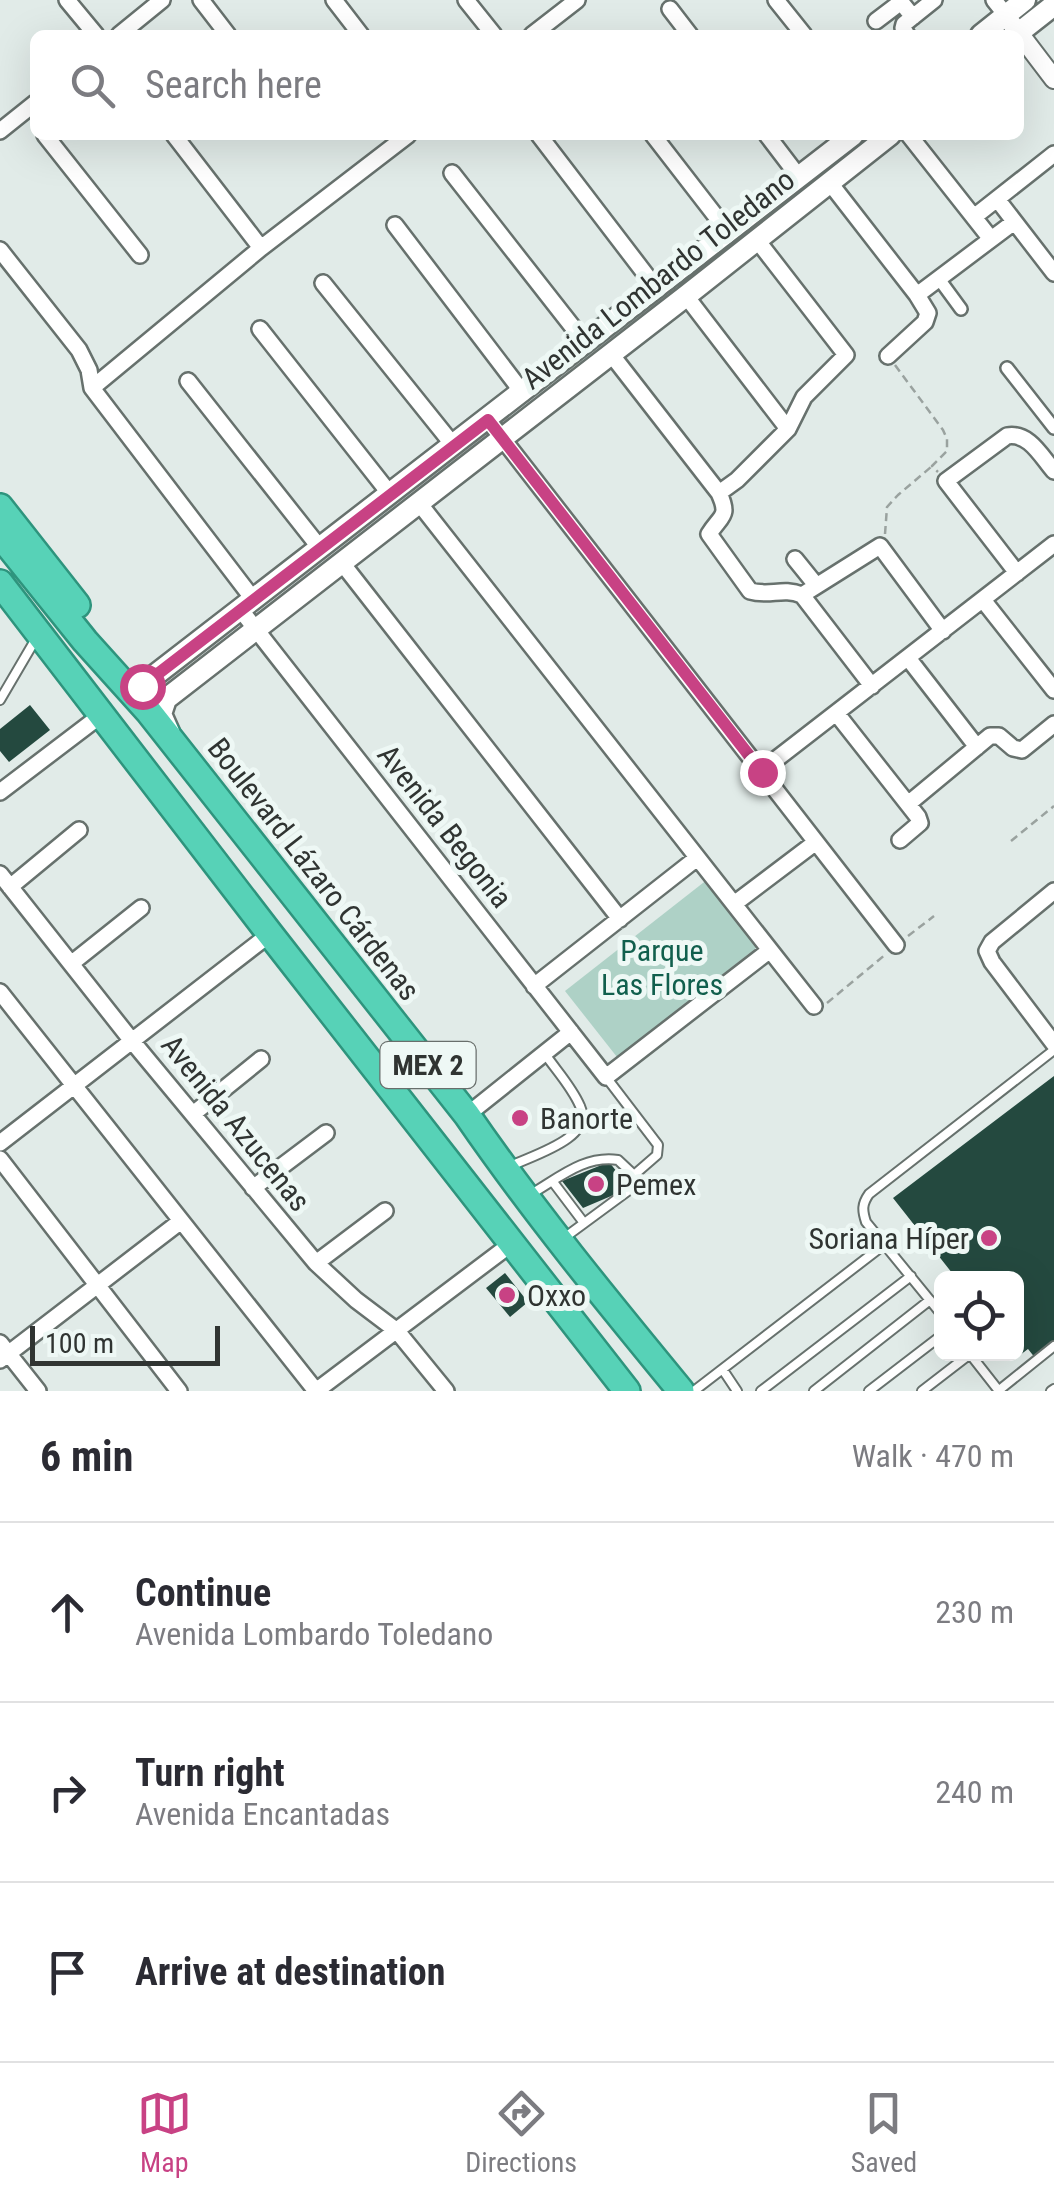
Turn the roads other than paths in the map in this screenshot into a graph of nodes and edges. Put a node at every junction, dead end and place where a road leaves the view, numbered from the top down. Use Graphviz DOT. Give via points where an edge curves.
graph roads {
  1 [pos="67,0"];
  2 [pos="162,0"];
  3 [pos="200,0"];
  4 [pos="334,0"];
  5 [pos="466,0"];
  6 [pos="577,0"];
  7 [pos="776,0"];
  8 [pos="934,0"];
  9 [pos="1054,5"];
  10 [pos="670,9"];
  11 [pos="1014,12"];
  12 [pos="913,16"];
  13 [pos="876,21"];
  14 [pos="92,30"];
  15 [pos="125,30"];
  16 [pos="224,30"];
  17 [pos="357,30"];
  18 [pos="490,30"];
  19 [pos="538,30"];
  20 [pos="686,30"];
  21 [pos="800,30"];
  22 [pos="905,30"];
  23 [pos="988,30"];
  24 [pos="1054,80"];
  25 [pos="30,113"];
  26 [pos="0,132"];
  27 [pos="49,140"];
  28 [pos="178,140"];
  29 [pos="401,140"];
  30 [pos="544,140"];
  31 [pos="657,140"];
  32 [pos="771,140"];
  33 [pos="847,140"];
  34 [pos="884,140"];
  35 [pos="913,140"];
  36 [pos="1054,154"];
  37 [pos="452,173"];
  38 [pos="799,176"];
  39 [pos="830,183"];
  40 [pos="997,199"];
  41 [pos="767,202"];
  42 [pos="974,217"];
  43 [pos="782,220"];
  44 [pos="1014,222"];
  45 [pos="395,224"];
  46 [pos="728,232"];
  47 [pos="991,239"];
  48 [pos="757,240"];
  49 [pos="261,248"];
  50 [pos="0,250"];
  51 [pos="140,255"];
  52 [pos="1054,273"];
  53 [pos="939,279"];
  54 [pos="324,282"];
  55 [pos="656,288"];
  56 [pos="917,295"];
  57 [pos="686,296"];
  58 [pos="961,310"];
  59 [pos="260,330"];
  60 [pos="586,344"];
  61 [pos="611,354"];
  62 [pos="888,356"];
  63 [pos="1008,368"];
  64 [pos="188,382"];
  65 [pos="92,388"];
  66 [pos="524,393"];
  67 [pos="488,420"];
  68 [pos="1054,428"];
  69 [pos="788,429"];
  70 [pos="502,439"];
  71 [pos="1054,444"];
  72 [pos="454,446"];
  73 [pos="1040,454"];
  74 [pos="1054,471"];
  75 [pos="718,493"];
  76 [pos="390,494"];
  77 [pos="419,503"];
  78 [pos="0,508"];
  79 [pos="0,535"];
  80 [pos="1054,544"];
  81 [pos="320,548"];
  82 [pos="795,559"];
  83 [pos="342,563"];
  84 [pos="1017,573"];
  85 [pos="816,585"];
  86 [pos="5,594"];
  87 [pos="802,595"];
  88 [pos="983,600"];
  89 [pos="247,604"];
  90 [pos="257,629"];
  91 [pos="943,631"];
  92 [pos="34,642"];
  93 [pos="908,658"];
  94 [pos="142,686"];
  95 [pos="872,686"];
  96 [pos="1054,689"];
  97 [pos="0,700"];
  98 [pos="149,712"];
  99 [pos="837,714"];
  100 [pos="96,718"];
  101 [pos="1054,724"];
  102 [pos="172,741"];
  103 [pos="984,742"];
  104 [pos="126,747"];
  105 [pos="762,772"];
  106 [pos="2,785"];
  107 [pos="908,804"];
  108 [pos="79,830"];
  109 [pos="900,840"];
  110 [pos="816,842"];
  111 [pos="697,858"];
  112 [pos="5,880"];
  113 [pos="1054,891"];
  114 [pos="734,904"];
  115 [pos="141,908"];
  116 [pos="620,919"];
  117 [pos="270,934"];
  118 [pos="896,946"];
  119 [pos="770,950"];
  120 [pos="72,963"];
  121 [pos="534,986"];
  122 [pos="0,992"];
  123 [pos="814,1006"];
  124 [pos="571,1032"];
  125 [pos="132,1041"];
  126 [pos="1054,1047"];
  127 [pos="545,1054"];
  128 [pos="261,1059"];
  129 [pos="606,1077"];
  130 [pos="75,1085"];
  131 [pos="193,1114"];
  132 [pos="467,1114"];
  133 [pos="326,1133"];
  134 [pos="0,1143"];
  135 [pos="0,1159"];
  136 [pos="502,1165"];
  137 [pos="634,1175"];
  138 [pos="553,1182"];
  139 [pos="467,1186"];
  140 [pos="253,1188"];
  141 [pos="526,1197"];
  142 [pos="385,1211"];
  143 [pos="180,1221"];
  144 [pos="584,1223"];
  145 [pos="560,1241"];
  146 [pos="511,1244"];
  147 [pos="885,1244"];
  148 [pos="316,1264"];
  149 [pos="911,1276"];
  150 [pos="97,1285"];
  151 [pos="930,1300"];
  152 [pos="934,1305"];
  153 [pos="397,1331"];
  154 [pos="934,1342"];
  155 [pos="1054,1346"];
  156 [pos="3,1352"];
  157 [pos="961,1361"];
  158 [pos="975,1361"];
  159 [pos="723,1370"];
  160 [pos="1009,1382"];
  161 [pos="617,1388"];
  162 [pos="996,1388"];
  163 [pos="38,1391"];
  164 [pos="179,1391"];
  165 [pos="316,1391"];
  166 [pos="446,1391"];
  167 [pos="681,1391"];
  168 [pos="694,1391"];
  169 [pos="737,1391"];
  170 [pos="761,1391"];
  171 [pos="814,1391"];
  172 [pos="868,1391"];
  173 [pos="922,1391"];
  174 [pos="981,1391"];
  175 [pos="1018,1391"];
  1 -- 14 [label="street"];
  2 -- 15 [label="street"];
  3 -- 16 [label="street"];
  4 -- 17 [label="street"];
  5 -- 18 [label="street"];
  6 -- 19 [label="street"];
  7 -- 21 [label="street"];
  8 -- 12 [label="street"];
  9 -- 11 [label="main road"];
  10 -- 20 [label="street"];
  11 -- 23 [label="main road"];
  11 -- 24 [label="street"];
  12 -- 13 [label="street" via="901,2"];
  12 -- 22 [label="street"];
  25 -- 26 [label="street"];
  27 -- 51 [label="street"];
  28 -- 49 [label="street"];
  29 -- 49 [label="street"];
  30 -- 55 [label="street"];
  31 -- 46 [label="street"];
  32 -- 38 [label="street"];
  33 -- 38 [label="main road, Avenida Lombardo Toledano"];
  34 -- 39 [label="main road, Avenida Lombardo Toledano"];
  35 -- 42 [label="street"];
  36 -- 40 [label="street"];
  37 -- 60 [label="street"];
  38 -- 41 [label="main road, Avenida Lombardo Toledano"];
  39 -- 43 [label="main road, Avenida Lombardo Toledano"];
  39 -- 56 [label="street"];
  40 -- 42 [label="street"];
  40 -- 44 [label="street"];
  41 -- 43 [label="main road"];
  41 -- 46 [label="main road, Avenida Lombardo Toledano"];
  42 -- 47 [label="street"];
  43 -- 48 [label="main road, Avenida Lombardo Toledano"];
  44 -- 47 [label="street"];
  44 -- 52 [label="street"];
  45 -- 66 [label="street"];
  46 -- 55 [label="main road, Avenida Lombardo Toledano"];
  47 -- 53 [label="street"];
  48 -- 57 [label="main road, Avenida Lombardo Toledano"];
  48 -- 69 [label="street" via="846,355 804,398"];
  49 -- 65 [label="street"];
  50 -- 65 [label="street, Avenida Begonia" via="80,350"];
  53 -- 56 [label="street"];
  53 -- 58 [label="street"];
  54 -- 72 [label="street"];
  55 -- 60 [label="main road, Avenida Lombardo Toledano"];
  56 -- 62 [label="street" via="928,312 925,322"];
  57 -- 61 [label="main road, Avenida Lombardo Toledano"];
  57 -- 69 [label="street"];
  59 -- 76 [label="street"];
  60 -- 66 [label="main road, Avenida Lombardo Toledano"];
  61 -- 70 [label="main road, Avenida Lombardo Toledano"];
  61 -- 75 [label="street"];
  63 -- 68 [label="street"];
  64 -- 81 [label="street"];
  65 -- 89 [label="street, Avenida Begonia"];
  66 -- 67 [label="main road, Avenida Lombardo Toledano"];
  67 -- 70 [label="street"];
  67 -- 72 [label="main road, Avenida Lombardo Toledano"];
  69 -- 75 [label="street"];
  70 -- 77 [label="main road, Avenida Lombardo Toledano"];
  70 -- 105 [label="street"];
  71 -- 73 [label="street"];
  72 -- 76 [label="main road, Avenida Lombardo Toledano"];
  73 -- 74 [label="street"];
  73 -- 84 [label="street" via="1024,437 1007,436 946,482"];
  75 -- 87 [label="street" via="725,512 709,534 750,591"];
  76 -- 81 [label="main road, Avenida Lombardo Toledano"];
  77 -- 83 [label="main road, Avenida Lombardo Toledano"];
  77 -- 111 [label="street"];
  78 -- 94 [label="highway"];
  79 -- 98 [label="highway, Boulevard Lázaro Cárdenas / MEX 2"];
  80 -- 84 [label="street"];
  81 -- 89 [label="main road, Avenida Lombardo Toledano"];
  82 -- 85 [label="street"];
  83 -- 90 [label="main road, Avenida Lombardo Toledano"];
  83 -- 116 [label="street"];
  84 -- 88 [label="street"];
  85 -- 87 [label="street"];
  85 -- 91 [label="street" via="880,546"];
  86 -- 92 [label="highway"];
  86 -- 104 [label="highway, MEX 2"];
  87 -- 95 [label="street"];
  88 -- 91 [label="street"];
  88 -- 96 [label="street"];
  89 -- 90 [label="street, Avenida Begonia"];
  89 -- 94 [label="main road, Avenida Lombardo Toledano"];
  90 -- 102 [label="main road, Avenida Lombardo Toledano" via="166,699 161,714"];
  90 -- 121 [label="street, Avenida Begonia"];
  91 -- 93 [label="street"];
  92 -- 97 [label="lane"];
  92 -- 100 [label="highway"];
  93 -- 95 [label="street"];
  93 -- 103 [label="street"];
  94 -- 98 [label="highway"];
  95 -- 99 [label="street"];
  98 -- 102 [label="highway, Boulevard Lázaro Cárdenas / MEX 2"];
  99 -- 105 [label="street"];
  99 -- 107 [label="street"];
  100 -- 104 [label="highway"];
  100 -- 106 [label="street"];
  101 -- 103 [label="street" via="1017,750 999,736"];
  102 -- 132 [label="highway, Boulevard Lázaro Cárdenas / MEX 2"];
  103 -- 107 [label="street"];
  104 -- 117 [label="highway, MEX 2"];
  105 -- 110 [label="street"];
  107 -- 109 [label="street" via="920,823"];
  108 -- 112 [label="street"];
  110 -- 114 [label="street"];
  110 -- 118 [label="street"];
  111 -- 114 [label="street"];
  111 -- 116 [label="street"];
  112 -- 120 [label="street, Avenida Azucenas"];
  113 -- 126 [label="street" via="987,951"];
  114 -- 119 [label="street"];
  115 -- 120 [label="street"];
  116 -- 121 [label="street"];
  117 -- 125 [label="street"];
  117 -- 139 [label="highway, MEX 2"];
  119 -- 123 [label="street"];
  119 -- 129 [label="street"];
  120 -- 125 [label="street, Avenida Azucenas"];
  121 -- 124 [label="street, Avenida Begonia"];
  122 -- 130 [label="street"];
  124 -- 127 [label="street"];
  124 -- 129 [label="street, Avenida Begonia"];
  125 -- 130 [label="street"];
  125 -- 131 [label="street, Avenida Azucenas"];
  126 -- 147 [label="lane" via="869,1194 862,1212"];
  127 -- 132 [label="street"];
  127 -- 136 [label="lane" via="580,1105 581,1128"];
  128 -- 131 [label="street"];
  129 -- 137 [label="lane" via="658,1145 657,1155"];
  130 -- 134 [label="street"];
  130 -- 143 [label="street"];
  131 -- 140 [label="street, Avenida Azucenas"];
  132 -- 136 [label="highway, Boulevard Lázaro Cárdenas / MEX 2"];
  133 -- 140 [label="street"];
  135 -- 150 [label="street"];
  136 -- 139 [label="highway"];
  136 -- 141 [label="highway, Boulevard Lázaro Cárdenas / MEX 2"];
  137 -- 138 [label="lane" via="618,1160 601,1159"];
  137 -- 144 [label="lane" via="636,1185"];
  138 -- 141 [label="lane"];
  138 -- 144 [label="lane"];
  139 -- 146 [label="highway, MEX 2"];
  140 -- 148 [label="street, Avenida Azucenas"];
  141 -- 145 [label="highway, Boulevard Lázaro Cárdenas / MEX 2"];
  142 -- 148 [label="street"];
  143 -- 150 [label="street"];
  143 -- 165 [label="street"];
  144 -- 145 [label="lane"];
  145 -- 167 [label="highway, Boulevard Lázaro Cárdenas / MEX 2"];
  146 -- 153 [label="street"];
  146 -- 161 [label="highway, MEX 2"];
  147 -- 149 [label="lane"];
  147 -- 159 [label="lane"];
  148 -- 153 [label="street, Avenida Azucenas"];
  149 -- 151 [label="lane"];
  149 -- 170 [label="lane"];
  150 -- 156 [label="street"];
  150 -- 164 [label="street"];
  151 -- 152 [label="lane"];
  151 -- 171 [label="lane"];
  153 -- 165 [label="street"];
  153 -- 166 [label="street, Avenida Azucenas"];
  154 -- 172 [label="lane"];
  155 -- 160 [label="lane"];
  156 -- 163 [label="street"];
  157 -- 173 [label="lane"];
  158 -- 162 [label="lane"];
  159 -- 168 [label="lane"];
  159 -- 169 [label="lane"];
  160 -- 162 [label="lane"];
  160 -- 175 [label="lane"];
  162 -- 174 [label="lane"];
}
